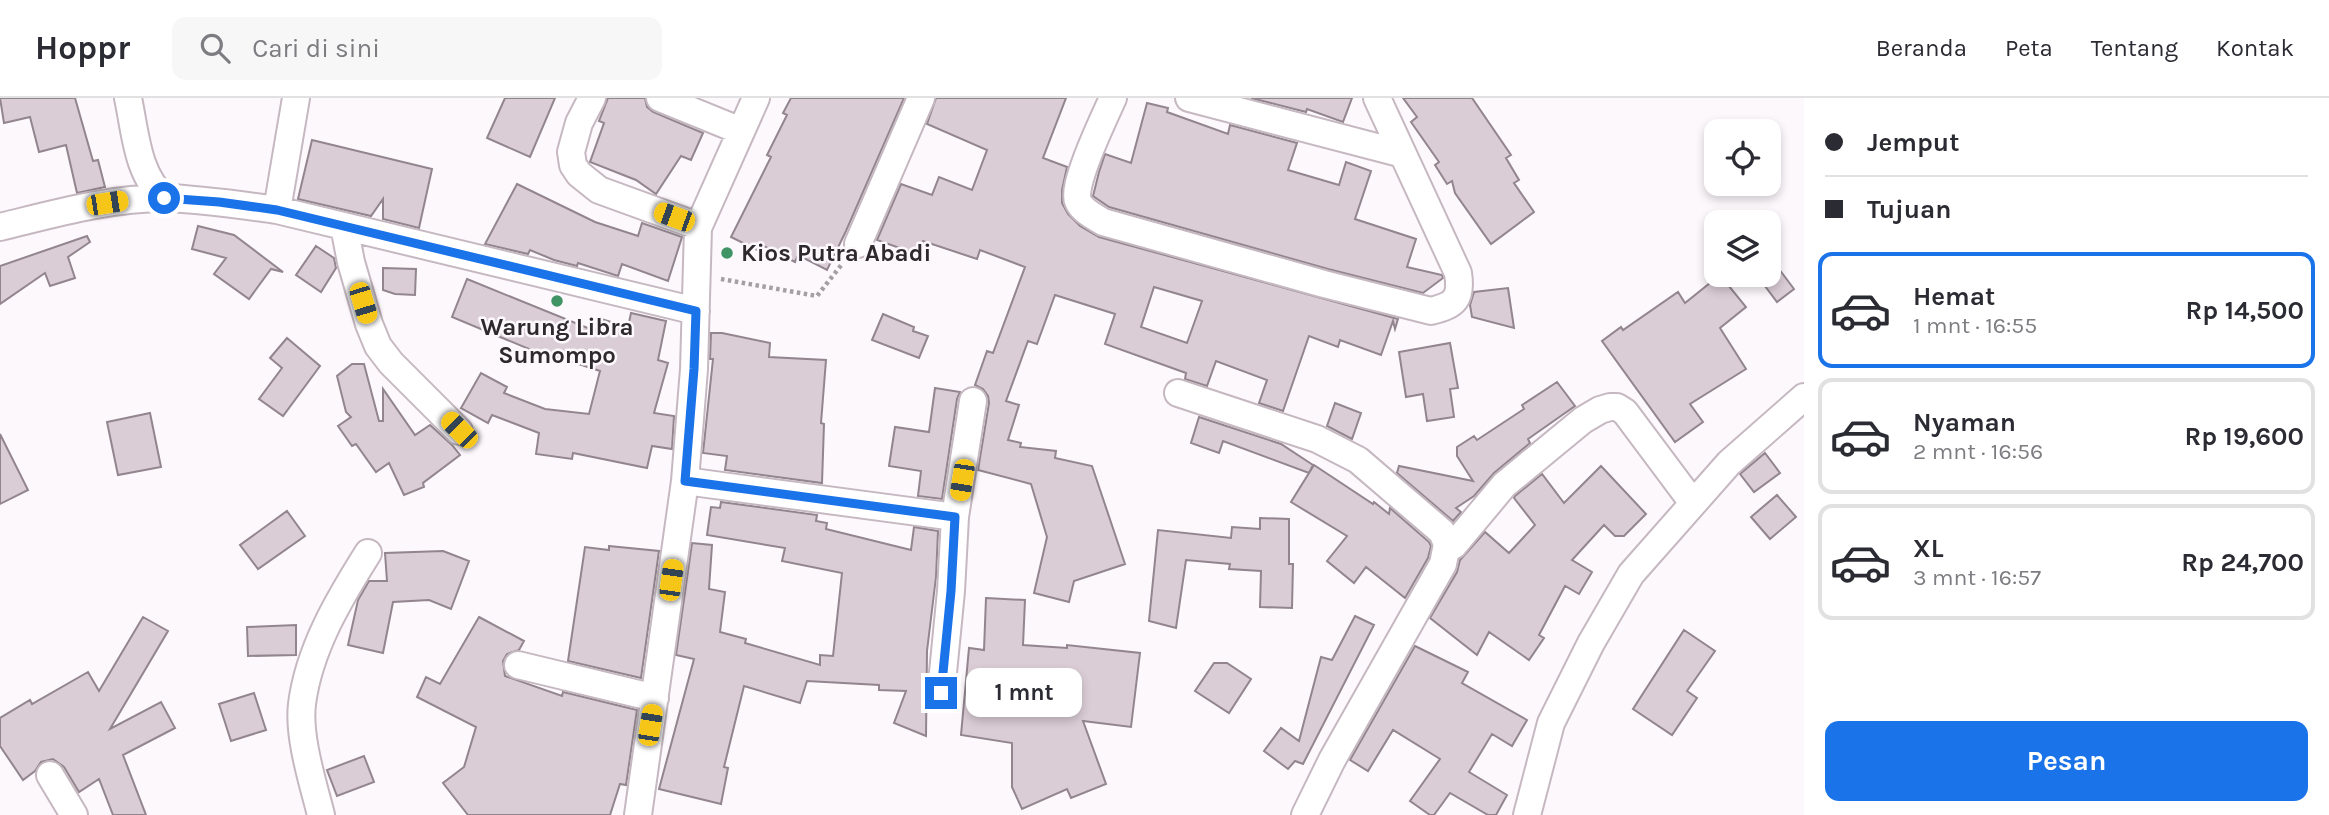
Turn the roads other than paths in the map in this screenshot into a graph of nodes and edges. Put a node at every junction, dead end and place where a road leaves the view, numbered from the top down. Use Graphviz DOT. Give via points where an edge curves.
graph roads {
  1 [pos="128,98"];
  2 [pos="296,98"];
  3 [pos="592,98"];
  4 [pos="660,98"];
  5 [pos="756,98"];
  6 [pos="921,98"];
  7 [pos="1113,98"];
  8 [pos="1189,98"];
  9 [pos="1377,98"];
  10 [pos="741,131"];
  11 [pos="1403,154"];
  12 [pos="164,198"];
  13 [pos="277,210"];
  14 [pos="344,226"];
  15 [pos="698,226"];
  16 [pos="0,227"];
  17 [pos="858,244"];
  18 [pos="696,311"];
  19 [pos="1178,393"];
  20 [pos="1804,397"];
  21 [pos="973,401"];
  22 [pos="459,430"];
  23 [pos="685,481"];
  24 [pos="1693,503"];
  25 [pos="955,517"];
  26 [pos="1447,550"];
  27 [pos="368,553"];
  28 [pos="518,665"];
  29 [pos="941,693"];
  30 [pos="655,698"];
  31 [pos="50,775"];
  32 [pos="74,815"];
  33 [pos="321,815"];
  34 [pos="638,815"];
  35 [pos="1305,815"];
  36 [pos="1527,815"];
  1 -- 12 [label="street" via="141,160 156,192"];
  2 -- 13 [label="street"];
  3 -- 15 [label="street" via="571,152 579,174 599,190"];
  4 -- 10 [label="street"];
  5 -- 10 [label="street"];
  6 -- 17 [label="street"];
  7 -- 11 [label="street" via="1077,184 1078,202 1084,210 1103,222 1431,311 1444,308 1460,293 1458,273"];
  8 -- 11 [label="street"];
  9 -- 11 [label="street"];
  10 -- 15 [label="street"];
  12 -- 13 [label="street"];
  12 -- 16 [label="street" via="90,206"];
  13 -- 14 [label="street"];
  14 -- 18 [label="street"];
  14 -- 22 [label="street" via="378,346"];
  15 -- 18 [label="street"];
  18 -- 23 [label="street"];
  19 -- 26 [label="street" via="1317,439 1358,460 1435,525 1446,539"];
  20 -- 24 [label="street" via="1729,463"];
  21 -- 25 [label="street"];
  23 -- 25 [label="street"];
  23 -- 30 [label="street"];
  24 -- 26 [label="street" via="1625,412 1610,407 1583,420 1513,477"];
  24 -- 36 [label="street" via="1631,574 1591,643 1551,723"];
  25 -- 29 [label="street"];
  26 -- 35 [label="street"];
  27 -- 33 [label="street" via="330,620 310,668 302,706"];
  28 -- 30 [label="street"];
  30 -- 34 [label="street"];
  31 -- 32 [label="street"];
}
